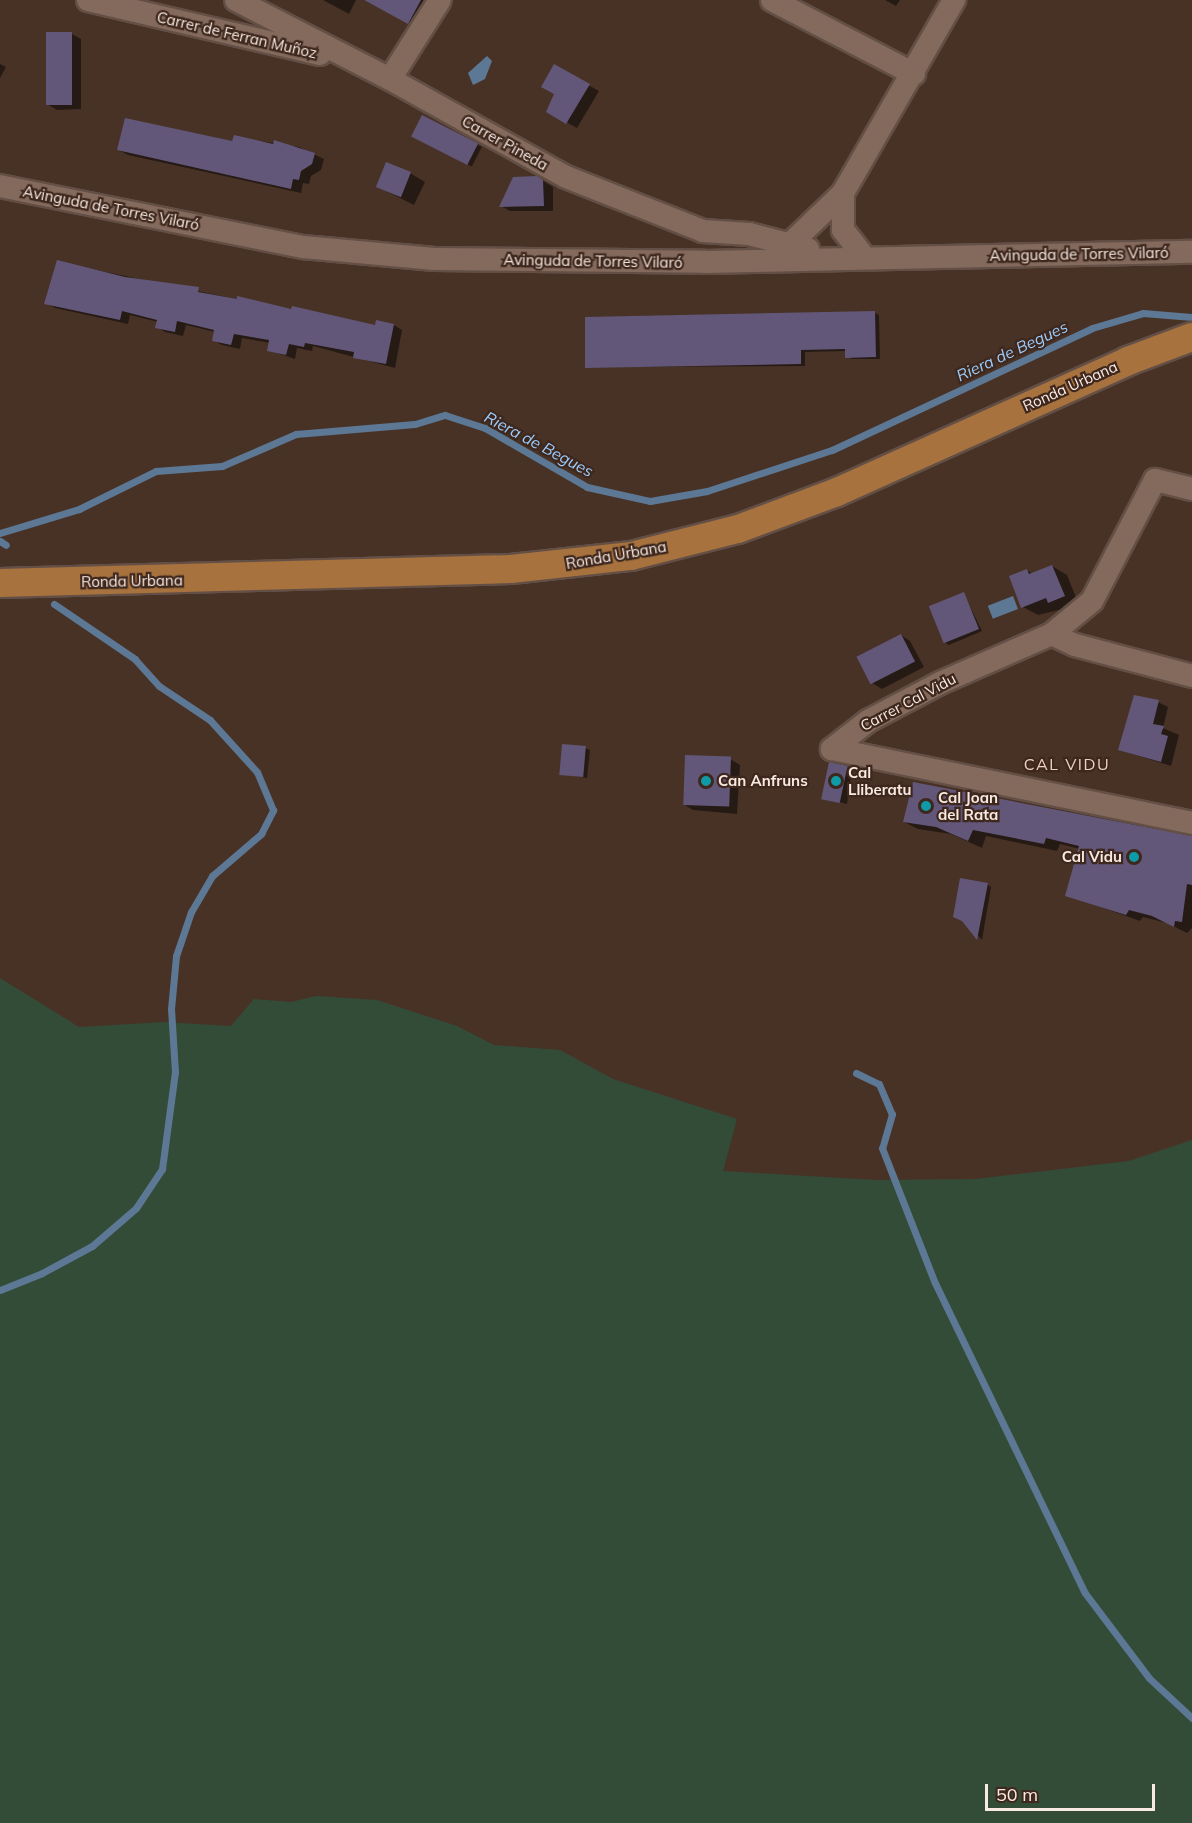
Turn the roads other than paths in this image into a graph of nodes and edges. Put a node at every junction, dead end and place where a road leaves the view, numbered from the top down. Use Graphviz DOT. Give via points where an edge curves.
graph roads {
  1 [pos="88,0"];
  2 [pos="236,0"];
  3 [pos="440,0"];
  4 [pos="772,0"];
  5 [pos="954,0"];
  6 [pos="351,62"];
  7 [pos="914,74"];
  8 [pos="390,79"];
  9 [pos="0,186"];
  10 [pos="843,193"];
  11 [pos="788,246"];
  12 [pos="1192,252"];
  13 [pos="866,258"];
  14 [pos="1192,337"];
  15 [pos="1192,489"];
  16 [pos="0,583"];
  17 [pos="1053,634"];
  18 [pos="1192,676"];
  19 [pos="1192,823"];
  1 -- 6 [label="street, Carrer de Ferran Muñoz"];
  2 -- 6 [label="street, Carrer Pineda"];
  3 -- 8 [label="street"];
  4 -- 7 [label="street"];
  5 -- 7 [label="street"];
  6 -- 8 [label="street, Carrer Pineda"];
  7 -- 10 [label="street"];
  8 -- 11 [label="street, Carrer Pineda" via="566,177 647,211 702,231 749,234"];
  9 -- 13 [label="street, Avinguda de Torres Vilaró" via="303,247 434,259 683,262"];
  10 -- 11 [label="street"];
  10 -- 13 [label="street" via="843,230"];
  11 -- 13 [label="street, Carrer Pineda"];
  12 -- 13 [label="street, Avinguda de Torres Vilaró"];
  14 -- 16 [label="main road, Ronda Urbana" via="1128,361 837,492 738,529 631,556 511,569"];
  15 -- 17 [label="street, Carrer Cal Vidu" via="1155,480 1092,601"];
  17 -- 18 [label="street" via="1075,645"];
  17 -- 19 [label="street, Carrer Cal Vidu" via="868,720 832,749"];
}
